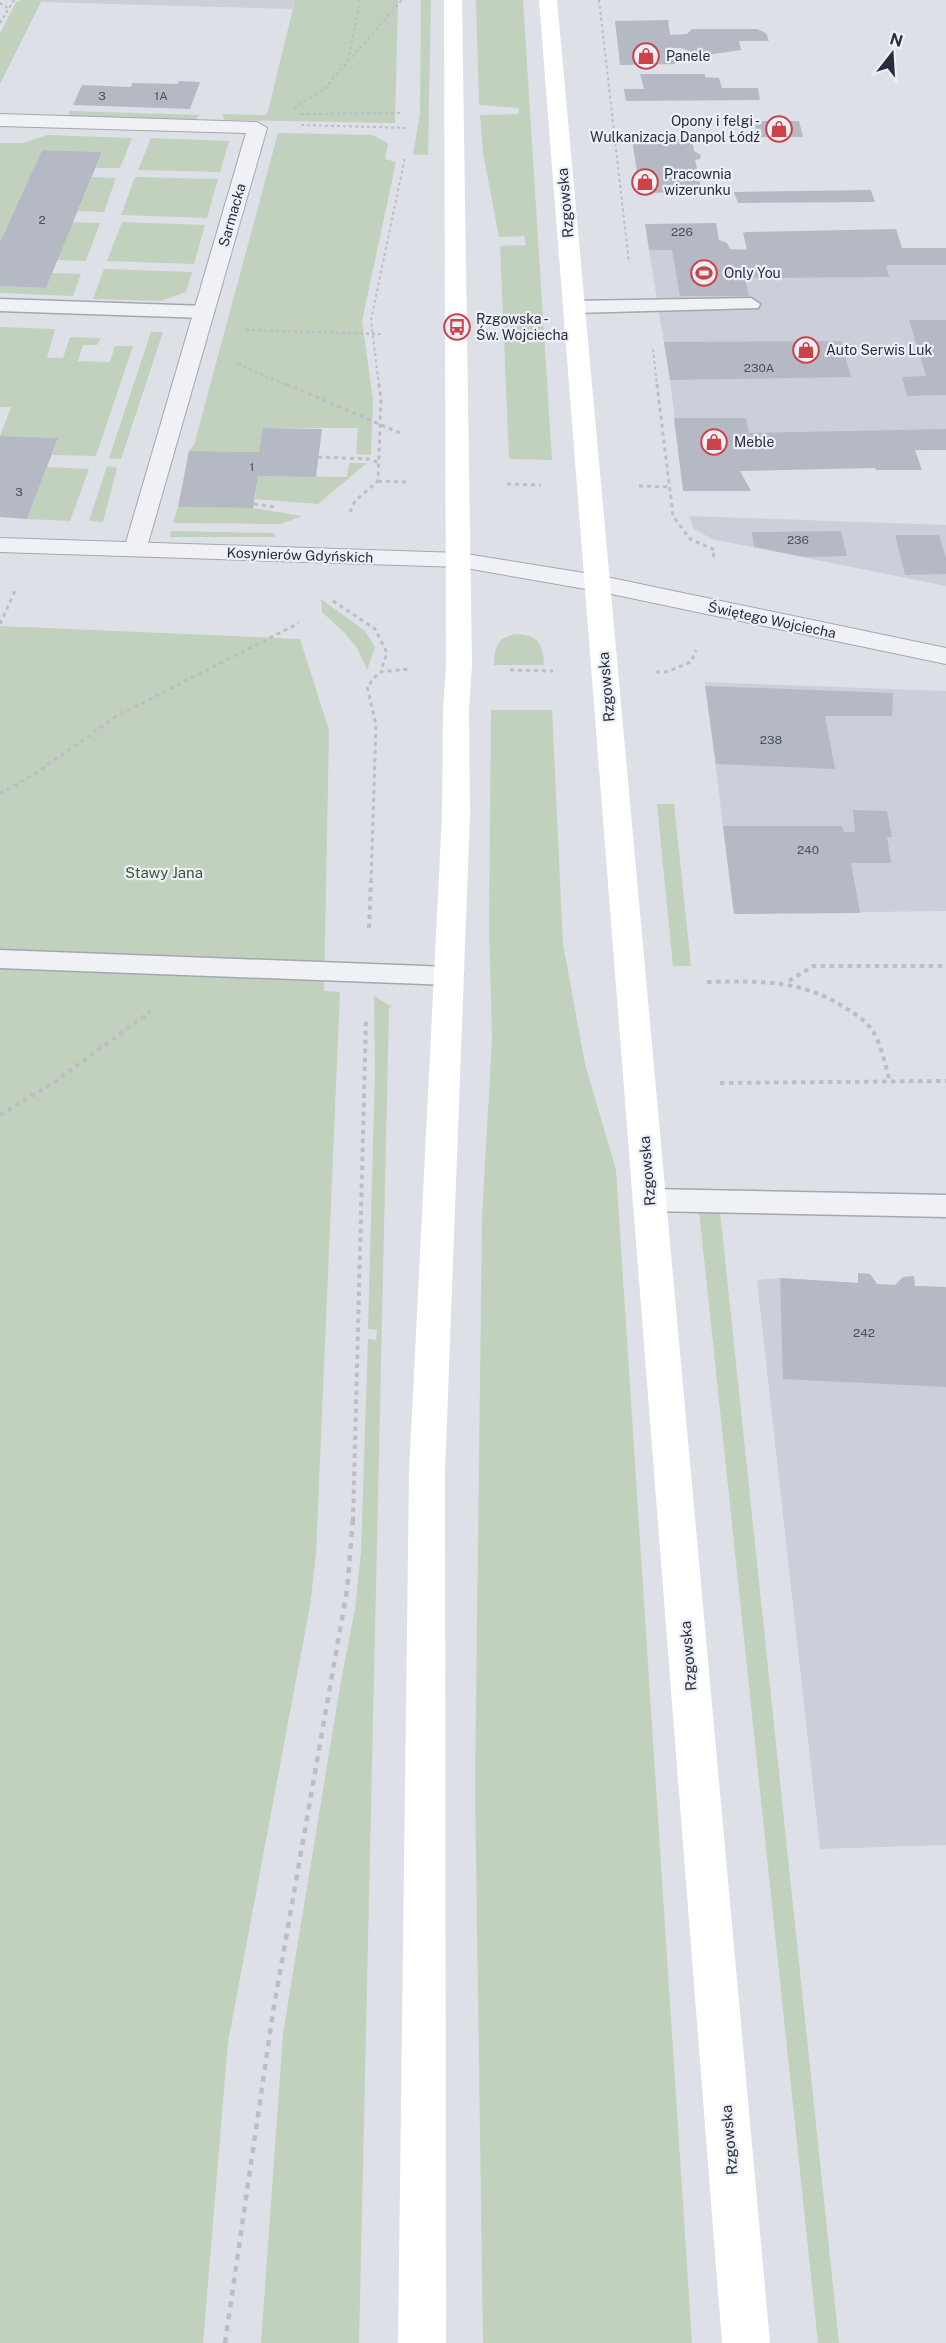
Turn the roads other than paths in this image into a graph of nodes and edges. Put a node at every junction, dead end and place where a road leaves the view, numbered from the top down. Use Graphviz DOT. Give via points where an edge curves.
graph roads {
  1 [pos="453,0"];
  2 [pos="548,0"];
  3 [pos="0,120"];
  4 [pos="751,304"];
  5 [pos="0,305"];
  6 [pos="574,307"];
  7 [pos="200,329"];
  8 [pos="0,545"];
  9 [pos="136,549"];
  10 [pos="460,560"];
  11 [pos="597,582"];
  12 [pos="946,656"];
  13 [pos="0,959"];
  14 [pos="450,976"];
  15 [pos="650,1200"];
  16 [pos="946,1206"];
  17 [pos="422,2343"];
  18 [pos="746,2343"];
  1 -- 10 [label="main road"];
  2 -- 6 [label="main road, Rzgowska"];
  3 -- 7 [label="street, Sarmacka" via="257,128"];
  4 -- 6 [label="lane"];
  5 -- 7 [label="lane"];
  6 -- 11 [label="main road, Rzgowska"];
  7 -- 9 [label="street, Sarmacka"];
  8 -- 9 [label="street, Kosynierów Gdyńskich"];
  9 -- 10 [label="street, Kosynierów Gdyńskich"];
  10 -- 11 [label="street, Kosynierów Gdyńskich"];
  10 -- 14 [label="main road"];
  11 -- 12 [label="street, Świętego Wojciecha"];
  11 -- 15 [label="main road, Rzgowska"];
  13 -- 14 [label="lane"];
  14 -- 17 [label="main road" via="427,1472"];
  15 -- 16 [label="lane"];
  15 -- 18 [label="main road, Rzgowska"];
}
